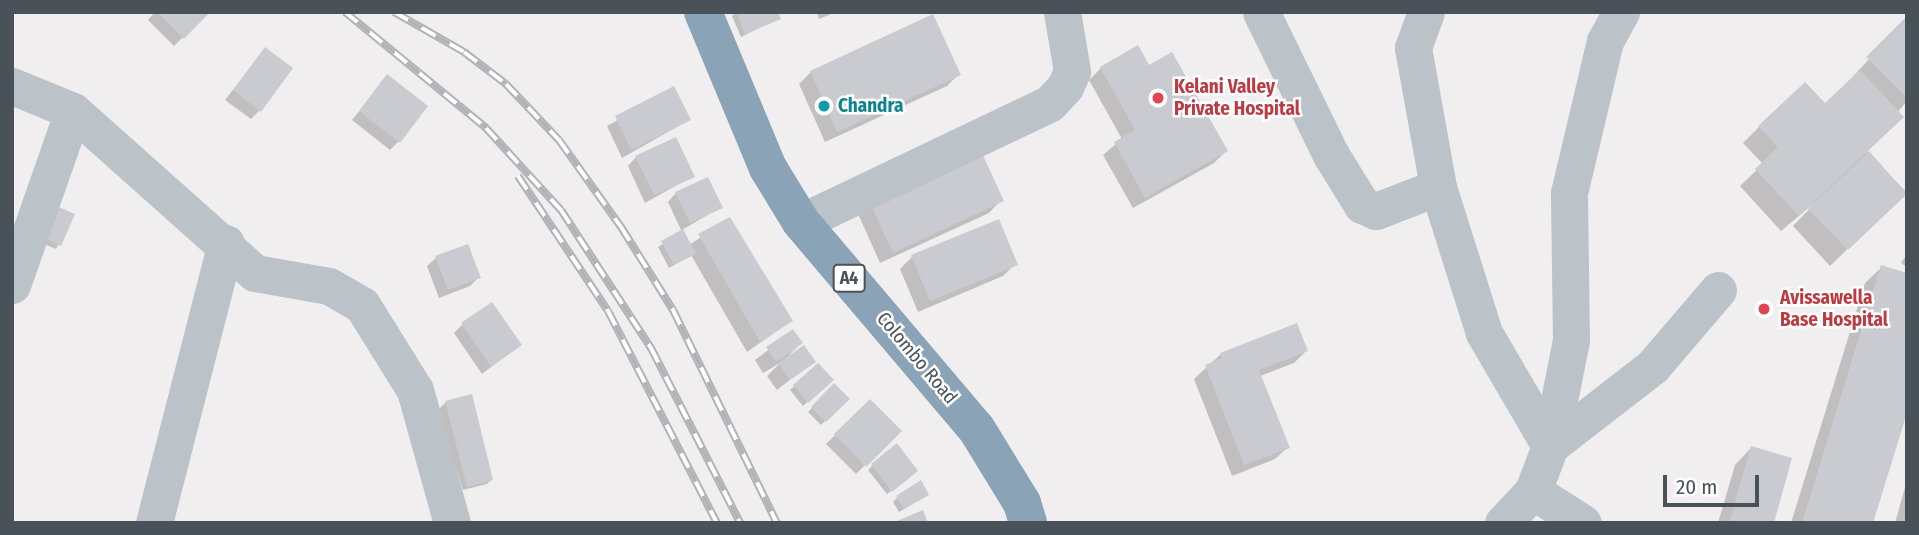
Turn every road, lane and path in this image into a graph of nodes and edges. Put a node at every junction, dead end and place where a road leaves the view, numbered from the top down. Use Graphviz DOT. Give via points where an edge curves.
graph roads {
  1 [pos="703,12"];
  2 [pos="1062,12"];
  3 [pos="1261,12"];
  4 [pos="1426,12"];
  5 [pos="1621,12"];
  6 [pos="12,86"];
  7 [pos="73,111"];
  8 [pos="1438,187"];
  9 [pos="801,222"];
  10 [pos="226,243"];
  11 [pos="12,285"];
  12 [pos="1718,290"];
  13 [pos="1549,446"];
  14 [pos="1533,507"];
  15 [pos="154,523"];
  16 [pos="452,523"];
  17 [pos="1028,523"];
  18 [pos="1503,523"];
  19 [pos="1583,523"];
  1 -- 9 [label="highway, Colombo Road / A4" via="768,168"];
  2 -- 9 [label="street" via="1072,71 1050,103"];
  3 -- 8 [label="street" via="1331,155 1362,205 1376,211"];
  4 -- 8 [label="street" via="1413,48"];
  5 -- 13 [label="street" via="1605,41 1569,193 1571,340"];
  6 -- 7 [label="street"];
  7 -- 10 [label="street"];
  7 -- 11 [label="street"];
  8 -- 13 [label="street" via="1484,332"];
  9 -- 17 [label="highway, Colombo Road / A4" via="976,428 1022,503"];
  10 -- 15 [label="street"];
  10 -- 16 [label="street" via="254,273 329,286 362,305 415,390"];
  12 -- 13 [label="street" via="1653,366"];
  13 -- 14 [label="street"];
  14 -- 18 [label="street"];
  14 -- 19 [label="street"];
}
